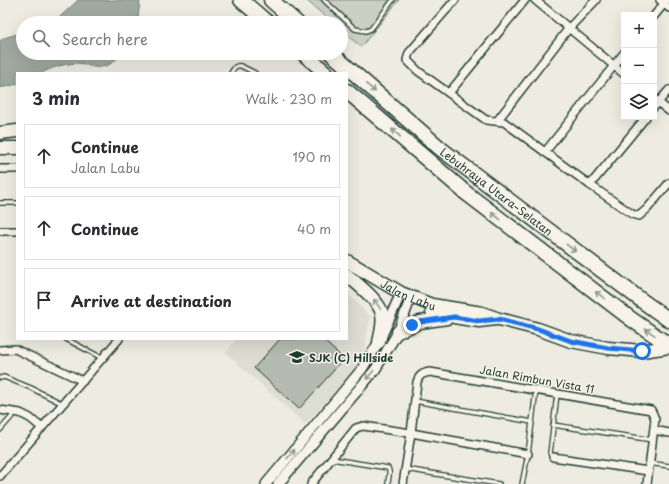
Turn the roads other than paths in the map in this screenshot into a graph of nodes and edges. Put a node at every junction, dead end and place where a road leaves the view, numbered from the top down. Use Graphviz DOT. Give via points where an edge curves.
graph roads {
  1 [pos="241,0"];
  2 [pos="271,0"];
  3 [pos="324,0"];
  4 [pos="393,0"];
  5 [pos="455,0"];
  6 [pos="525,0"];
  7 [pos="535,0"];
  8 [pos="596,0"];
  9 [pos="665,3"];
  10 [pos="657,12"];
  11 [pos="260,16"];
  12 [pos="289,16"];
  13 [pos="341,16"];
  14 [pos="348,22"];
  15 [pos="569,28"];
  16 [pos="621,57"];
  17 [pos="311,60"];
  18 [pos="339,60"];
  19 [pos="614,66"];
  20 [pos="232,72"];
  21 [pos="253,72"];
  22 [pos="325,72"];
  23 [pos="621,72"];
  24 [pos="669,90"];
  25 [pos="348,92"];
  26 [pos="449,93"];
  27 [pos="657,100"];
  28 [pos="657,103"];
  29 [pos="669,111"];
  30 [pos="644,120"];
  31 [pos="497,121"];
  32 [pos="16,131"];
  33 [pos="0,132"];
  34 [pos="0,148"];
  35 [pos="16,148"];
  36 [pos="545,152"];
  37 [pos="0,169"];
  38 [pos="16,169"];
  39 [pos="669,183"];
  40 [pos="590,185"];
  41 [pos="0,203"];
  42 [pos="16,203"];
  43 [pos="0,231"];
  44 [pos="16,231"];
  45 [pos="348,261"];
  46 [pos="348,270"];
  47 [pos="348,276"];
  48 [pos="405,298"];
  49 [pos="454,317"];
  50 [pos="499,319"];
  51 [pos="669,320"];
  52 [pos="398,332"];
  53 [pos="68,340"];
  54 [pos="119,340"];
  55 [pos="379,342"];
  56 [pos="669,346"];
  57 [pos="0,350"];
  58 [pos="103,358"];
  59 [pos="0,378"];
  60 [pos="83,381"];
  61 [pos="536,390"];
  62 [pos="557,394"];
  63 [pos="414,401"];
  64 [pos="64,404"];
  65 [pos="0,410"];
  66 [pos="15,412"];
  67 [pos="532,422"];
  68 [pos="316,423"];
  69 [pos="553,425"];
  70 [pos="42,428"];
  71 [pos="324,429"];
  72 [pos="0,430"];
  73 [pos="654,430"];
  74 [pos="411,433"];
  75 [pos="669,433"];
  76 [pos="653,440"];
  77 [pos="528,454"];
  78 [pos="553,457"];
  79 [pos="331,458"];
  80 [pos="649,463"];
  81 [pos="669,466"];
  82 [pos="406,469"];
  83 [pos="648,471"];
  84 [pos="0,476"];
  85 [pos="266,484"];
  86 [pos="278,484"];
  87 [pos="311,484"];
  88 [pos="388,484"];
  89 [pos="403,484"];
  90 [pos="499,484"];
  91 [pos="522,484"];
  92 [pos="647,484"];
  1 -- 11 [label="highway"];
  2 -- 12 [label="highway"];
  3 -- 13 [label="lane"];
  4 -- 14 [label="lane" via="371,29 355,29"];
  5 -- 26 [label="street" via="409,53 408,60 418,71"];
  6 -- 26 [label="street"];
  7 -- 15 [label="street"];
  8 -- 15 [label="street"];
  9 -- 10 [label="street"];
  15 -- 19 [label="street"];
  15 -- 31 [label="street"];
  16 -- 19 [label="street"];
  17 -- 22 [label="highway"];
  18 -- 51 [label="highway, Lebuhraya Utara–Selatan, one-way" via="441,149"];
  19 -- 23 [label="street"];
  19 -- 36 [label="street"];
  20 -- 21 [label="lane" via="238,65"];
  24 -- 27 [label="street"];
  56 -- 25 [label="highway, Lebuhraya Utara–Selatan, one-way" via="466,193"];
  26 -- 31 [label="street" via="486,120"];
  28 -- 29 [label="street"];
  30 -- 40 [label="street"];
  31 -- 36 [label="street" via="504,122"];
  32 -- 33 [label="main road"];
  34 -- 35 [label="main road"];
  36 -- 40 [label="street"];
  37 -- 38 [label="street"];
  39 -- 40 [label="street" via="639,216 632,214"];
  41 -- 42 [label="lane"];
  43 -- 44 [label="street"];
  45 -- 48 [label="main road, Jalan Labu"];
  46 -- 48 [label="main road, Jalan Labu"];
  55 -- 47 [label="main road, one-way" via="383,321 381,308"];
  48 -- 49 [label="main road, Jalan Labu" via="422,310"];
  48 -- 50 [label="main road, Jalan Labu" via="482,313"];
  48 -- 52 [label="street"];
  48 -- 55 [label="street"];
  49 -- 50 [label="main road, Jalan Labu" via="479,321"];
  49 -- 52 [label="main road" via="420,322"];
  50 -- 56 [label="main road, Jalan Labu" via="571,341 608,348 642,351"];
  52 -- 71 [label="street, one-way" via="375,370"];
  53 -- 58 [label="lane"];
  54 -- 58 [label="street"];
  55 -- 68 [label="street" via="362,368"];
  57 -- 60 [label="street" via="15,349"];
  58 -- 60 [label="street"];
  59 -- 64 [label="lane" via="4,377 24,385"];
  60 -- 64 [label="street"];
  61 -- 62 [label="street, Jalan Rimbun Vista 11"];
  61 -- 63 [label="street, Jalan Rimbun Vista 11" via="430,372 418,378"];
  61 -- 67 [label="lane"];
  62 -- 69 [label="lane"];
  62 -- 73 [label="street, Jalan Rimbun Vista 11" via="651,410 655,419"];
  63 -- 67 [label="lane"];
  63 -- 74 [label="street"];
  64 -- 70 [label="street"];
  65 -- 66 [label="street"];
  66 -- 70 [label="street" via="30,418"];
  66 -- 72 [label="lane"];
  67 -- 77 [label="lane"];
  68 -- 71 [label="street"];
  85 -- 68 [label="street, one-way"];
  69 -- 76 [label="lane"];
  69 -- 78 [label="lane" via="550,453"];
  70 -- 84 [label="street"];
  71 -- 86 [label="street"];
  73 -- 75 [label="street"];
  73 -- 76 [label="street"];
  74 -- 77 [label="street"];
  74 -- 79 [label="street" via="367,425 359,426"];
  74 -- 82 [label="street"];
  76 -- 80 [label="street"];
  77 -- 91 [label="lane"];
  78 -- 83 [label="street"];
  79 -- 87 [label="street"];
  79 -- 88 [label="lane" via="388,468"];
  80 -- 81 [label="lane"];
  80 -- 83 [label="street"];
  82 -- 89 [label="street"];
  82 -- 90 [label="lane"];
  83 -- 92 [label="street"];
}
